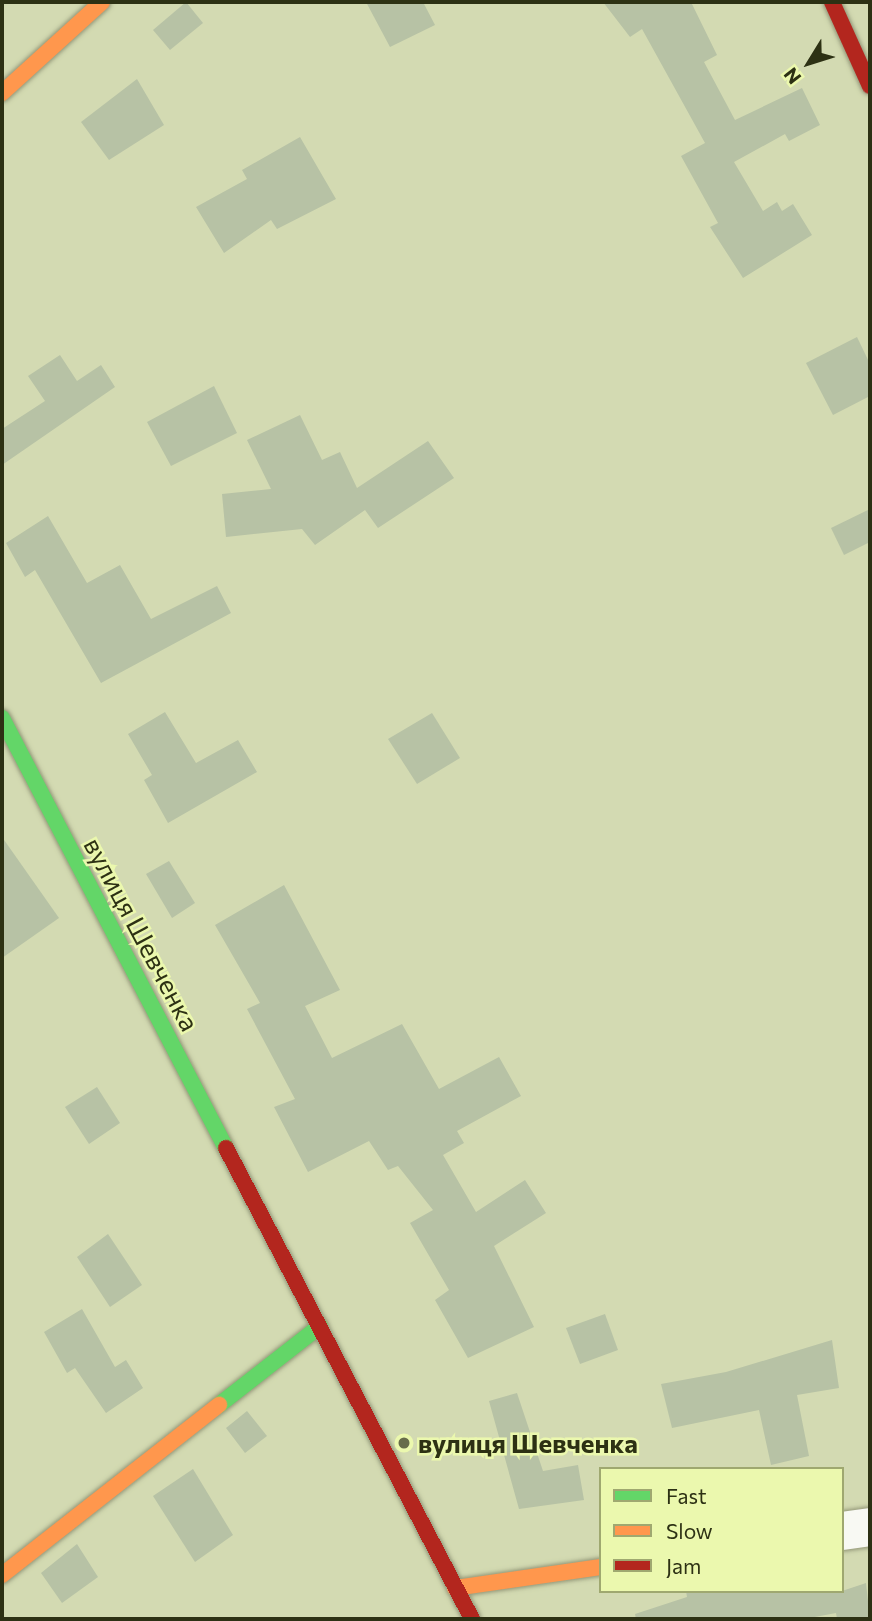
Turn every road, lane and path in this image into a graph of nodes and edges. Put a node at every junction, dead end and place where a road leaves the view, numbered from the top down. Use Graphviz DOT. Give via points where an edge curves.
graph roads {
  1 [pos="103,2"];
  2 [pos="832,2"];
  3 [pos="870,86"];
  4 [pos="2,93"];
  5 [pos="2,718"];
  6 [pos="320,1326"];
  7 [pos="870,1527"];
  8 [pos="844,1531"];
  9 [pos="599,1567"];
  10 [pos="2,1575"];
  11 [pos="455,1588"];
  12 [pos="472,1619"];
  1 -- 4 [label="street"];
  2 -- 3 [label="street"];
  5 -- 6 [label="street, вулиця Шевченка"];
  6 -- 10 [label="street"];
  6 -- 11 [label="street, вулиця Шевченка"];
  7 -- 8 [label="street"];
  9 -- 11 [label="street"];
  11 -- 12 [label="street, вулиця Шевченка"];
}
